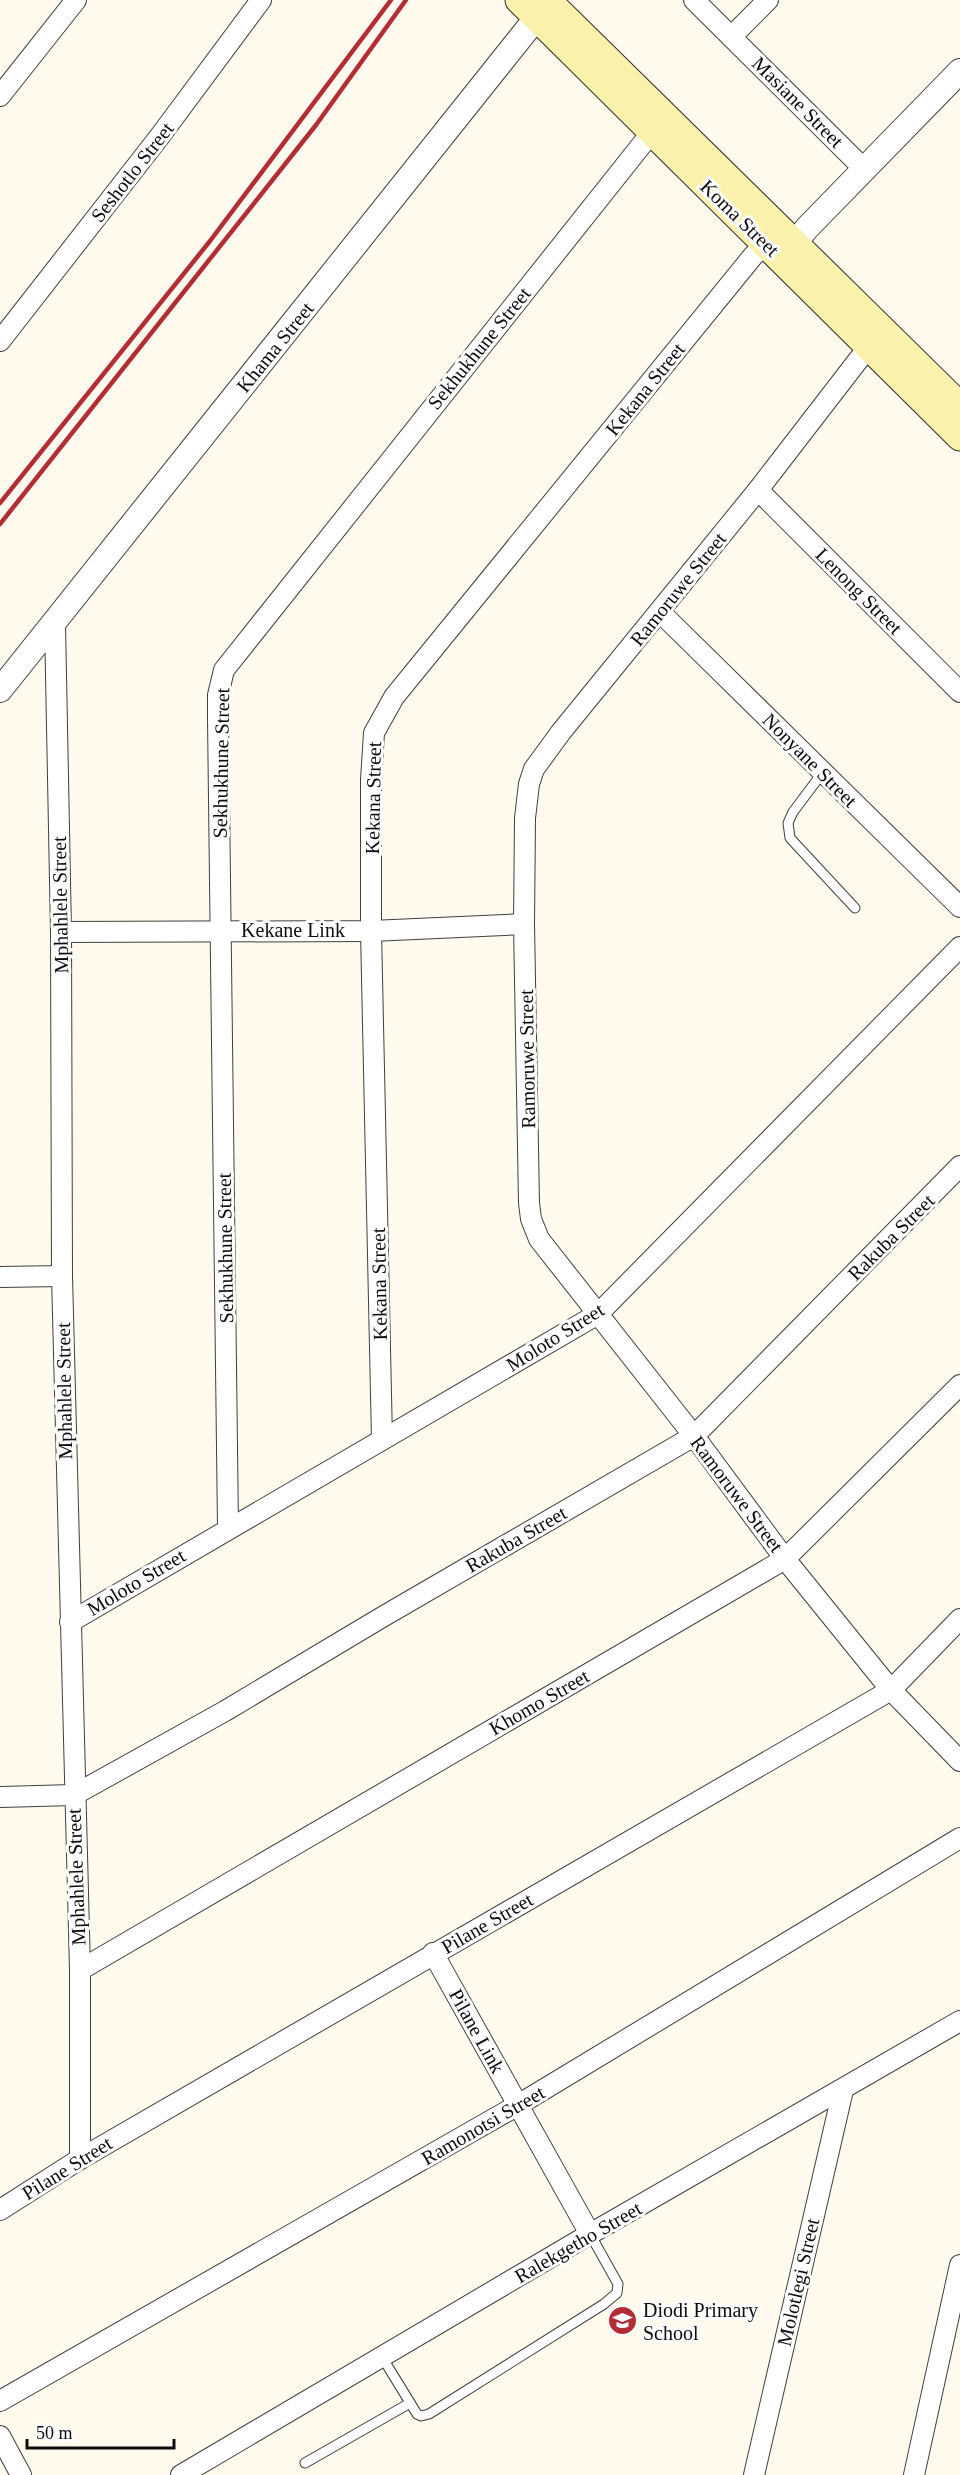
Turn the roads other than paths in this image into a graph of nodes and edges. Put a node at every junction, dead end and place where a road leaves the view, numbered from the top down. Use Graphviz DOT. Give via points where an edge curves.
graph roads {
  1 [pos="76,0"];
  2 [pos="261,0"];
  3 [pos="694,0"];
  4 [pos="768,0"];
  5 [pos="538,5"];
  6 [pos="732,36"];
  7 [pos="960,71"];
  8 [pos="0,96"];
  9 [pos="658,124"];
  10 [pos="864,169"];
  11 [pos="780,243"];
  12 [pos="876,338"];
  13 [pos="0,341"];
  14 [pos="960,406"];
  15 [pos="960,437"];
  16 [pos="758,490"];
  17 [pos="660,612"];
  18 [pos="55,623"];
  19 [pos="0,690"];
  20 [pos="960,692"];
  21 [pos="823,772"];
  22 [pos="960,907"];
  23 [pos="855,908"];
  24 [pos="524,924"];
  25 [pos="221,930"];
  26 [pos="371,931"];
  27 [pos="62,932"];
  28 [pos="960,947"];
  29 [pos="960,1166"];
  30 [pos="62,1276"];
  31 [pos="0,1277"];
  32 [pos="598,1314"];
  33 [pos="960,1385"];
  34 [pos="694,1436"];
  35 [pos="382,1440"];
  36 [pos="228,1528"];
  37 [pos="785,1559"];
  38 [pos="960,1619"];
  39 [pos="70,1622"];
  40 [pos="891,1690"];
  41 [pos="960,1761"];
  42 [pos="74,1795"];
  43 [pos="0,1797"];
  44 [pos="960,1838"];
  45 [pos="433,1953"];
  46 [pos="80,1970"];
  47 [pos="960,2021"];
  48 [pos="843,2090"];
  49 [pos="518,2105"];
  50 [pos="80,2159"];
  51 [pos="0,2210"];
  52 [pos="590,2234"];
  53 [pos="960,2265"];
  54 [pos="382,2357"];
  55 [pos="0,2401"];
  56 [pos="410,2403"];
  57 [pos="0,2436"];
  58 [pos="305,2463"];
  59 [pos="194,2472"];
  60 [pos="21,2475"];
  61 [pos="754,2475"];
  62 [pos="914,2475"];
  1 -- 8 [label="street"];
  2 -- 13 [label="street, Seshotlo Street"];
  3 -- 6 [label="street, Masiane Street"];
  4 -- 6 [label="street"];
  5 -- 9 [label="main road, Koma Street"];
  5 -- 18 [label="street, Khama Street"];
  6 -- 10 [label="street, Masiane Street"];
  7 -- 10 [label="street"];
  9 -- 11 [label="main road, Koma Street"];
  9 -- 25 [label="street, Sekhukhune Street" via="224,670 218,707"];
  10 -- 11 [label="street"];
  11 -- 12 [label="main road, Koma Street"];
  11 -- 26 [label="street, Kekana Street" via="394,697 380,719 372,749"];
  12 -- 14 [label="main road, Koma Street"];
  12 -- 15 [label="main road, Koma Street"];
  12 -- 16 [label="street, Ramoruwe Street"];
  16 -- 17 [label="street, Ramoruwe Street"];
  16 -- 20 [label="street, Lenong Street"];
  17 -- 21 [label="street, Nonyane Street"];
  17 -- 24 [label="street, Ramoruwe Street" via="534,770 525,818"];
  18 -- 19 [label="street, Khama Street"];
  18 -- 27 [label="street, Mphahlele Street"];
  21 -- 22 [label="street, Nonyane Street"];
  21 -- 23 [label="lane" via="792,812 788,823 790,838"];
  24 -- 26 [label="street, Kekane Link"];
  24 -- 32 [label="street, Ramoruwe Street" via="531,1219 539,1239"];
  25 -- 26 [label="street, Kekane Link"];
  25 -- 27 [label="street, Kekane Link"];
  25 -- 36 [label="street, Sekhukhune Street"];
  26 -- 35 [label="street, Kekana Street"];
  27 -- 30 [label="street, Mphahlele Street"];
  28 -- 32 [label="street, Moloto Street"];
  29 -- 34 [label="street, Rakuba Street"];
  30 -- 31 [label="street"];
  30 -- 39 [label="street, Mphahlele Street"];
  32 -- 34 [label="street, Ramoruwe Street"];
  32 -- 35 [label="street, Moloto Street"];
  33 -- 37 [label="street, Khomo Street"];
  34 -- 37 [label="street, Ramoruwe Street"];
  34 -- 42 [label="street, Rakuba Street"];
  35 -- 36 [label="street, Moloto Street"];
  36 -- 39 [label="street, Moloto Street"];
  37 -- 40 [label="street, Ramoruwe Street"];
  37 -- 46 [label="street, Khomo Street"];
  38 -- 40 [label="street, Pilane Street"];
  39 -- 42 [label="street, Mphahlele Street"];
  40 -- 41 [label="street, Ramoruwe Street"];
  40 -- 45 [label="street, Pilane Street"];
  42 -- 43 [label="street, Rakuba Street"];
  42 -- 46 [label="street, Mphahlele Street"];
  44 -- 49 [label="street, Ramonotsi Street"];
  45 -- 49 [label="street, Pilane Link"];
  45 -- 50 [label="street, Pilane Street"];
  46 -- 50 [label="street, Mphahlele Street"];
  47 -- 48 [label="street, Ralekgetho Street"];
  48 -- 52 [label="street, Ralekgetho Street"];
  48 -- 61 [label="street, Molotlegi Street"];
  49 -- 52 [label="street, Pilane Link"];
  49 -- 55 [label="street, Ramonotsi Street"];
  50 -- 51 [label="street, Pilane Street"];
  52 -- 54 [label="street, Ralekgetho Street"];
  52 -- 56 [label="lane" via="618,2284 617,2293 610,2300 429,2414 421,2416"];
  53 -- 62 [label="street"];
  54 -- 56 [label="lane"];
  54 -- 59 [label="street, Ralekgetho Street"];
  56 -- 58 [label="lane"];
  57 -- 60 [label="street"];
}
